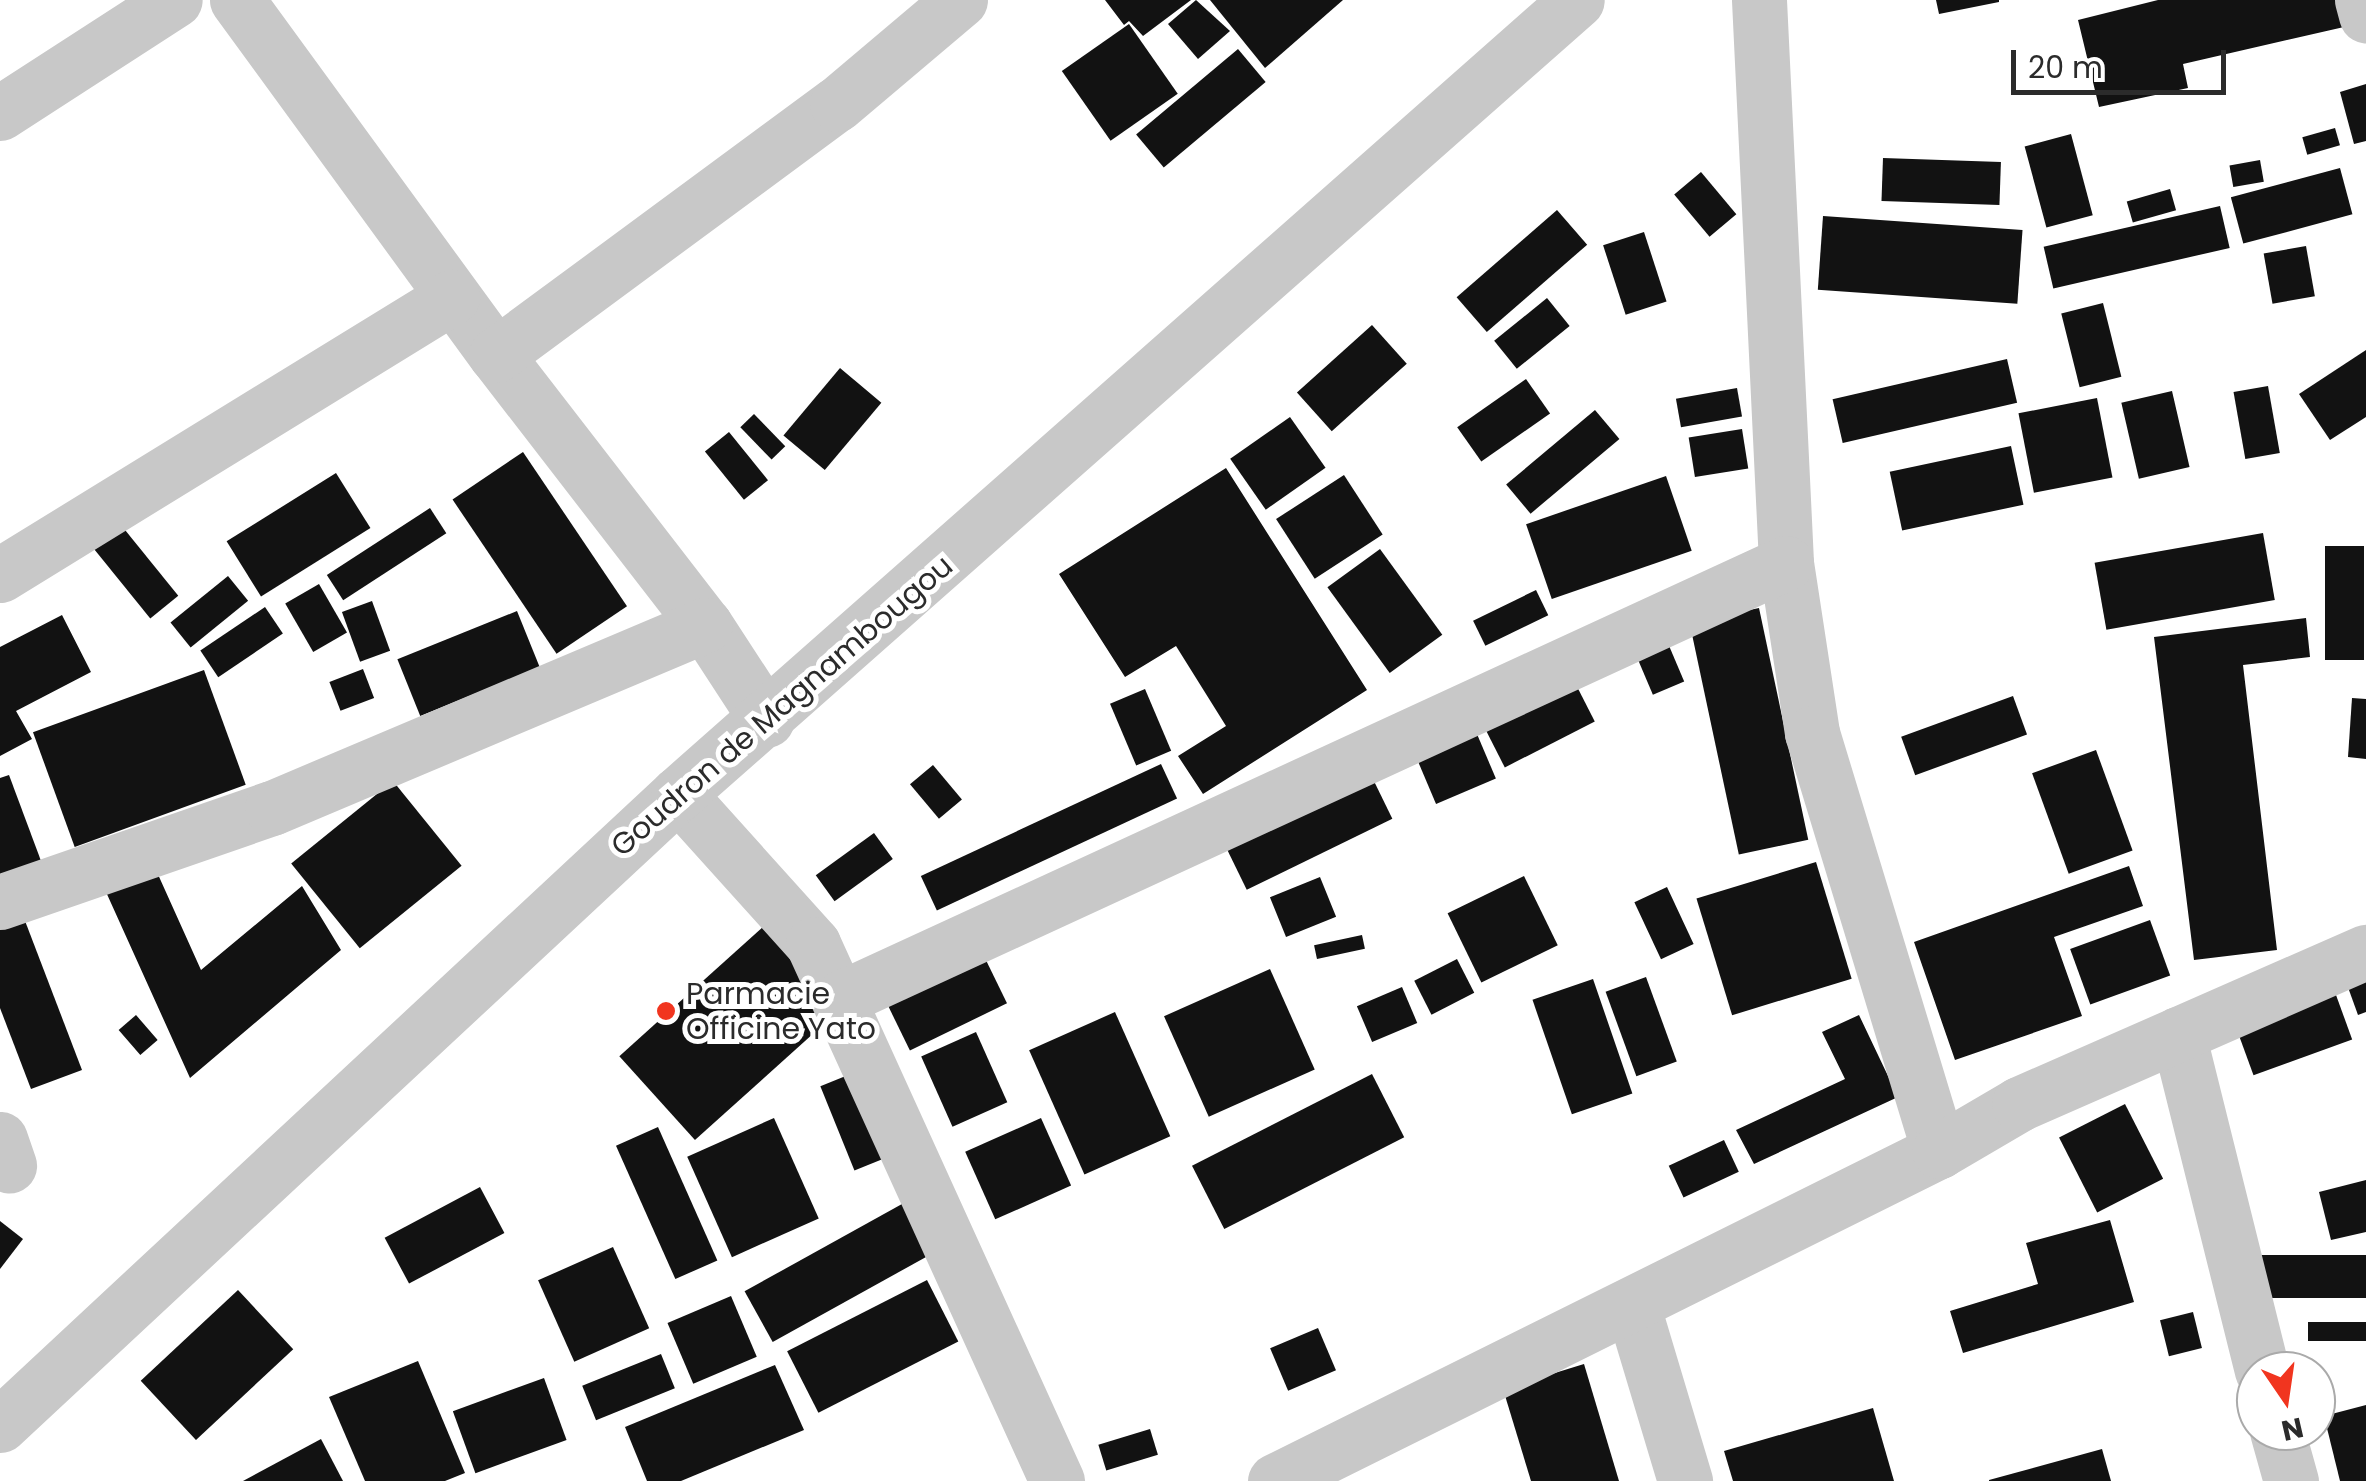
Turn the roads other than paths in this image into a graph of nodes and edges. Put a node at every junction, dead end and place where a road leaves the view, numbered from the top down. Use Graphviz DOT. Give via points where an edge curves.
graph roads {
  1 [pos="175,0"];
  2 [pos="237,0"];
  3 [pos="960,0"];
  4 [pos="1578,0"];
  5 [pos="1759,0"];
  6 [pos="2362,0"];
  7 [pos="2366,16"];
  8 [pos="0,112"];
  9 [pos="452,296"];
  10 [pos="496,355"];
  11 [pos="1786,563"];
  12 [pos="0,575"];
  13 [pos="705,625"];
  14 [pos="768,720"];
  15 [pos="678,794"];
  16 [pos="0,902"];
  17 [pos="2366,952"];
  18 [pos="841,998"];
  19 [pos="2178,1034"];
  20 [pos="1939,1151"];
  21 [pos="1632,1304"];
  22 [pos="2257,1351"];
  23 [pos="0,1425"];
  24 [pos="2283,1451"];
  25 [pos="1058,1481"];
  26 [pos="1275,1481"];
  27 [pos="1686,1481"];
  28 [pos="2292,1481"];
  1 -- 8 [label="street"];
  2 -- 9 [label="street"];
  3 -- 10 [label="street" via="837,104"];
  4 -- 14 [label="street, Goudron de Magnambougou"];
  5 -- 11 [label="street"];
  6 -- 7 [label="street"];
  9 -- 10 [label="street"];
  9 -- 12 [label="street"];
  10 -- 13 [label="street"];
  11 -- 18 [label="street"];
  11 -- 20 [label="street" via="1812,733"];
  13 -- 14 [label="street"];
  13 -- 16 [label="street" via="272,808"];
  14 -- 15 [label="street, Goudron de Magnambougou"];
  15 -- 18 [label="street" via="813,944"];
  15 -- 23 [label="street, Goudron de Magnambougou"];
  17 -- 19 [label="street"];
  18 -- 25 [label="street"];
  19 -- 20 [label="street" via="2019,1104"];
  19 -- 22 [label="street"];
  20 -- 21 [label="street"];
  21 -- 26 [label="street"];
  21 -- 27 [label="street"];
  24 -- 28 [label="street"];
}
